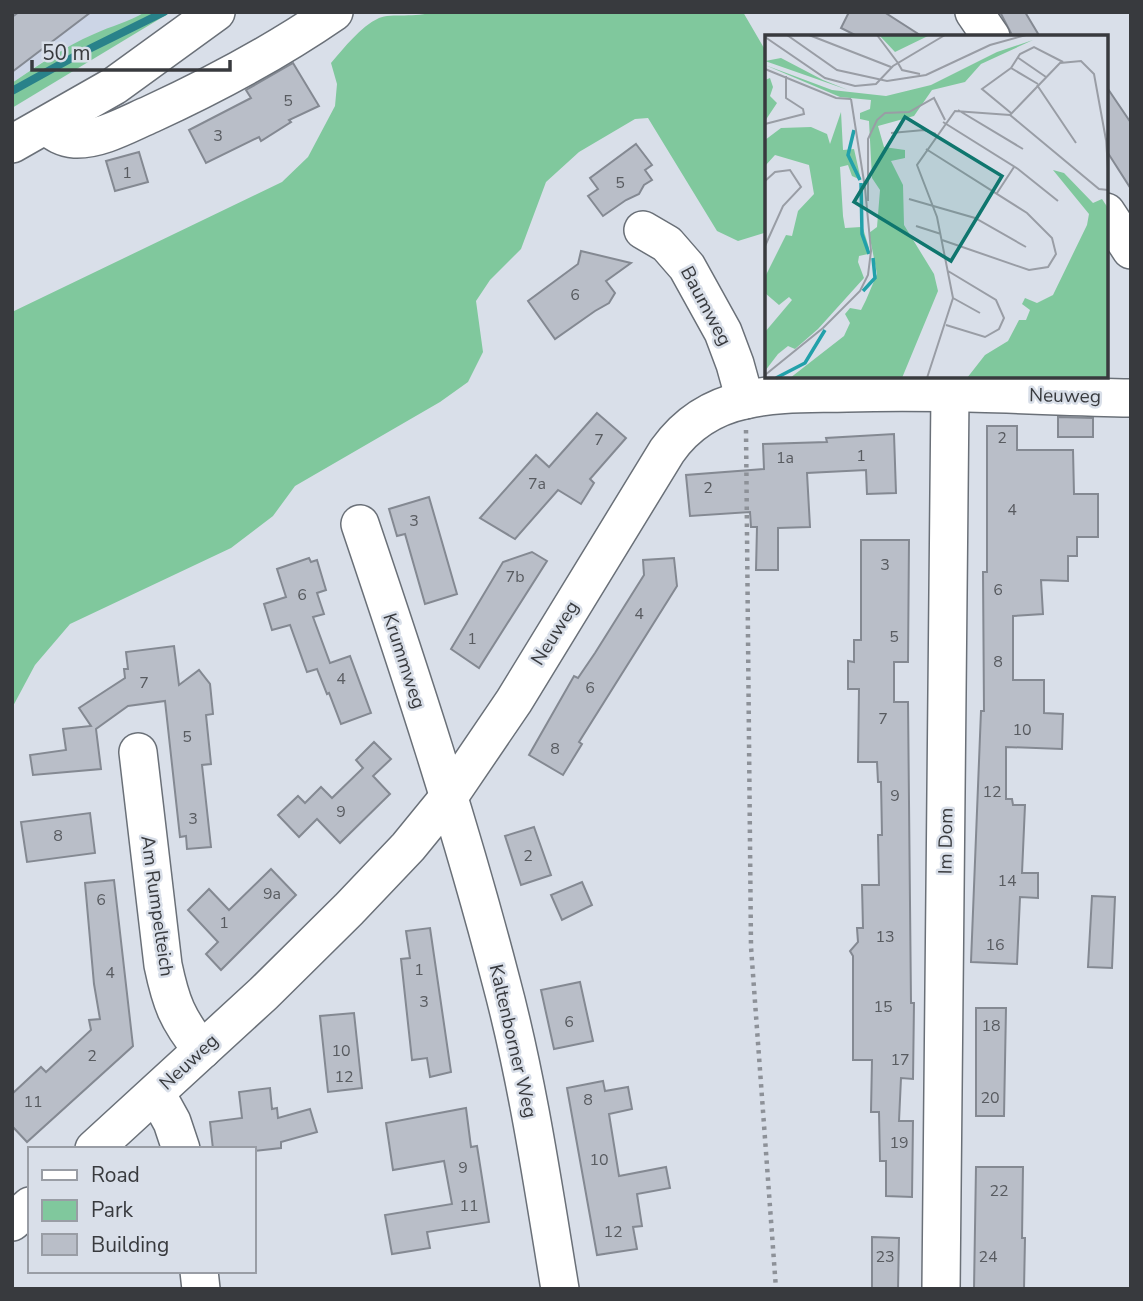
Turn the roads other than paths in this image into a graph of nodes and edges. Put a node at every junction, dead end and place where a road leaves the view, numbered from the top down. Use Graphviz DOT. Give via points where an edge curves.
graph roads {
  1 [pos="216,12"];
  2 [pos="334,12"];
  3 [pos="974,12"];
  4 [pos="990,35"];
  5 [pos="46,126"];
  6 [pos="12,144"];
  7 [pos="1108,215"];
  8 [pos="643,230"];
  9 [pos="1131,250"];
  10 [pos="950,394"];
  11 [pos="1131,398"];
  12 [pos="745,400"];
  13 [pos="360,524"];
  14 [pos="138,752"];
  15 [pos="448,797"];
  16 [pos="202,1050"];
  17 [pos="156,1093"];
  18 [pos="96,1147"];
  19 [pos="180,1147"];
  20 [pos="28,1208"];
  21 [pos="12,1222"];
  22 [pos="560,1289"];
  23 [pos="942,1289"];
  1 -- 5 [label="street" via="114,86"];
  2 -- 5 [label="street" via="204,90 134,122 76,139"];
  3 -- 4 [label="street"];
  5 -- 6 [label="street"];
  7 -- 9 [label="street"];
  8 -- 12 [label="street, Baumweg" via="667,244 687,267 723,332"];
  10 -- 11 [label="street, Neuweg"];
  10 -- 12 [label="street, Neuweg" via="807,394"];
  10 -- 23 [label="street, Im Dom"];
  12 -- 15 [label="street, Neuweg" via="695,420 679,434 514,701"];
  13 -- 15 [label="street, Krummweg"];
  14 -- 16 [label="street, Am Rumpelteich" via="168,987 177,1016"];
  15 -- 16 [label="street, Neuweg" via="349,909"];
  15 -- 22 [label="street, Kaltenborner Weg" via="502,982"];
  16 -- 17 [label="street, Neuweg"];
  17 -- 18 [label="street, Neuweg"];
  17 -- 19 [label="street"];
  20 -- 21 [label="street"];
}
